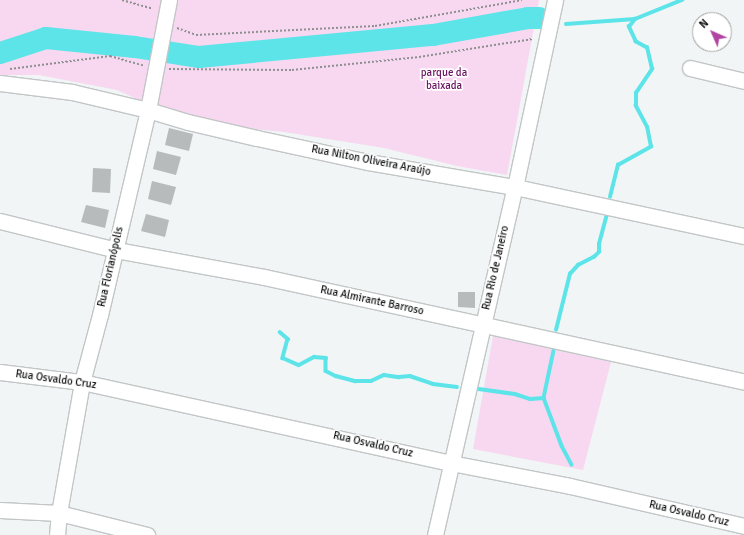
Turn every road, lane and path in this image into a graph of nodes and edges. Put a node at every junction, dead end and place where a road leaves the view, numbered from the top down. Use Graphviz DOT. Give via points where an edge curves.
graph roads {
  1 [pos="122,0"];
  2 [pos="522,0"];
  3 [pos="555,0"];
  4 [pos="165,18"];
  5 [pos="546,37"];
  6 [pos="155,66"];
  7 [pos="690,68"];
  8 [pos="8,70"];
  9 [pos="744,81"];
  10 [pos="0,83"];
  11 [pos="148,110"];
  12 [pos="515,187"];
  13 [pos="0,221"];
  14 [pos="744,236"];
  15 [pos="116,250"];
  16 [pos="483,325"];
  17 [pos="0,372"];
  18 [pos="82,382"];
  19 [pos="744,382"];
  20 [pos="451,462"];
  21 [pos="0,510"];
  22 [pos="59,513"];
  23 [pos="744,526"];
  24 [pos="57,535"];
  25 [pos="147,535"];
  26 [pos="435,535"];
  1 -- 4 [label="path"];
  2 -- 4 [label="path" via="375,26 196,35"];
  3 -- 5 [label="street, Rua Rio de Janeiro"];
  4 -- 6 [label="street, Rua Florianópolis"];
  5 -- 6 [label="path" via="419,57 292,70"];
  5 -- 12 [label="street, Rua Rio de Janeiro"];
  6 -- 8 [label="path" via="110,56"];
  6 -- 11 [label="street, Rua Florianópolis"];
  7 -- 9 [label="street"];
  10 -- 11 [label="street, Rua Nilton Oliveira Araújo" via="72,92"];
  11 -- 12 [label="street, Rua Nilton Oliveira Araújo" via="188,122 354,158"];
  11 -- 15 [label="street, Rua Florianópolis"];
  12 -- 14 [label="street, Rua Nilton Oliveira Araújo"];
  12 -- 16 [label="street, Rua Rio de Janeiro"];
  13 -- 15 [label="street, Rua Almirante Barroso"];
  15 -- 16 [label="street, Rua Almirante Barroso" via="264,277"];
  15 -- 18 [label="street, Rua Florianópolis"];
  16 -- 19 [label="street, Rua Almirante Barroso"];
  16 -- 20 [label="street, Rua Rio de Janeiro"];
  17 -- 18 [label="street, Rua Osvaldo Cruz"];
  18 -- 20 [label="street, Rua Osvaldo Cruz"];
  18 -- 22 [label="street, Rua Florianópolis"];
  20 -- 23 [label="street, Rua Osvaldo Cruz"];
  20 -- 26 [label="street, Rua Rio de Janeiro"];
  21 -- 22 [label="street"];
  22 -- 24 [label="street, Rua Florianópolis"];
  22 -- 25 [label="street"];
}
